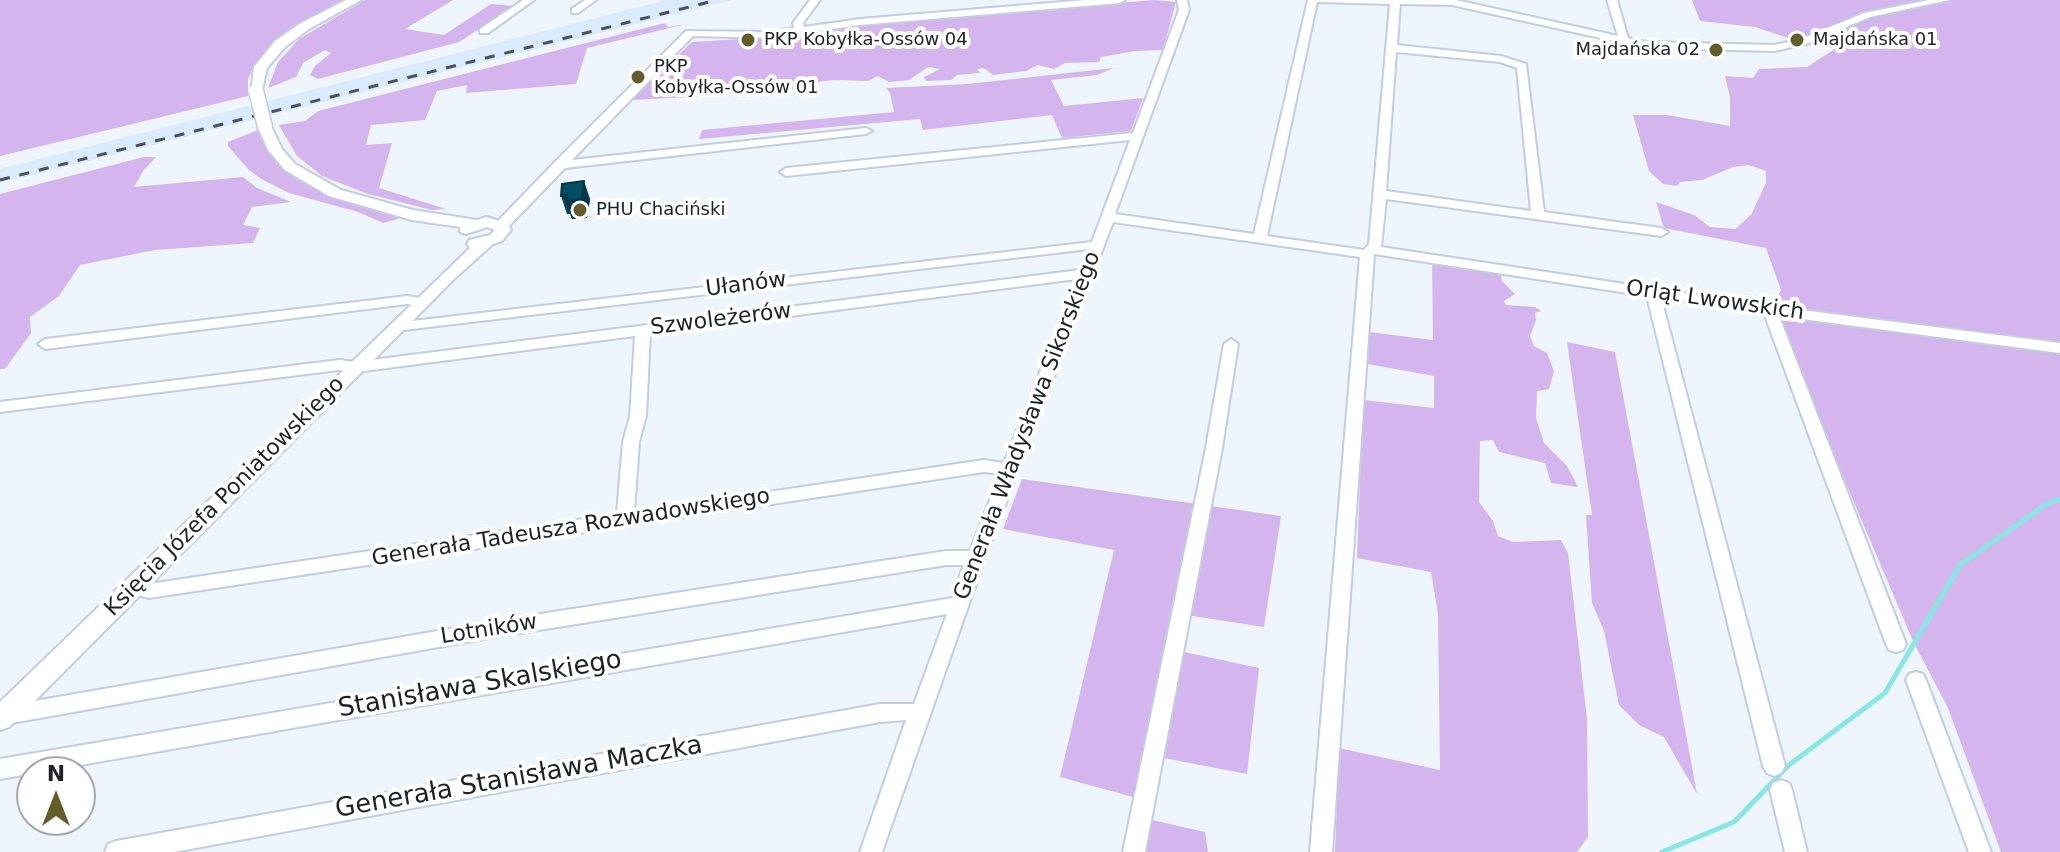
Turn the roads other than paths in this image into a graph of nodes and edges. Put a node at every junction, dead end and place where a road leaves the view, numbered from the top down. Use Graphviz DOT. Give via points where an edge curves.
graph roads {
  1 [pos="355,0"];
  2 [pos="529,0"];
  3 [pos="591,0"];
  4 [pos="815,0"];
  5 [pos="1120,0"];
  6 [pos="1182,0"];
  7 [pos="1316,0"];
  8 [pos="1612,0"];
  9 [pos="1944,0"];
  10 [pos="1443,1"];
  11 [pos="1395,2"];
  12 [pos="575,11"];
  13 [pos="484,31"];
  14 [pos="800,31"];
  15 [pos="1624,40"];
  16 [pos="1391,48"];
  17 [pos="866,131"];
  18 [pos="1136,136"];
  19 [pos="559,165"];
  20 [pos="786,172"];
  21 [pos="1380,194"];
  22 [pos="1538,216"];
  23 [pos="1108,217"];
  24 [pos="478,230"];
  25 [pos="1661,232"];
  26 [pos="1260,237"];
  27 [pos="1096,246"];
  28 [pos="1369,252"];
  29 [pos="449,274"];
  30 [pos="1085,274"];
  31 [pos="1653,293"];
  32 [pos="420,302"];
  33 [pos="1770,310"];
  34 [pos="395,327"];
  35 [pos="643,330"];
  36 [pos="45,344"];
  37 [pos="1231,344"];
  38 [pos="2060,348"];
  39 [pos="356,367"];
  40 [pos="0,407"];
  41 [pos="1010,470"];
  42 [pos="625,519"];
  43 [pos="976,558"];
  44 [pos="133,587"];
  45 [pos="960,604"];
  46 [pos="1896,644"];
  47 [pos="1916,680"];
  48 [pos="922,714"];
  49 [pos="2,717"];
  50 [pos="1774,766"];
  51 [pos="0,769"];
  52 [pos="1781,790"];
  53 [pos="116,852"];
  54 [pos="871,852"];
  55 [pos="1134,852"];
  56 [pos="1321,852"];
  57 [pos="1796,852"];
  58 [pos="1980,852"];
  1 -- 24 [label="street, bridge" via="305,26 261,67 256,91 265,127 281,158 308,180 344,197"];
  2 -- 13 [label="street"];
  3 -- 12 [label="street"];
  4 -- 14 [label="street" via="798,23"];
  5 -- 14 [label="street"];
  6 -- 18 [label="street, Generała Władysława Sikorskiego" via="1184,10"];
  7 -- 11 [label="street"];
  7 -- 26 [label="street"];
  8 -- 15 [label="street"];
  9 -- 15 [label="street" via="1867,15 1774,48 1669,47"];
  10 -- 11 [label="street"];
  10 -- 15 [label="street"];
  11 -- 16 [label="street"];
  14 -- 19 [label="street, Księcia Józefa Poniatowskiego" via="750,36 690,33"];
  16 -- 21 [label="street"];
  16 -- 22 [label="street" via="1501,59 1522,66"];
  17 -- 19 [label="street"];
  18 -- 20 [label="street"];
  18 -- 23 [label="street, Generała Władysława Sikorskiego"];
  19 -- 24 [label="street, Księcia Józefa Poniatowskiego"];
  21 -- 22 [label="street"];
  21 -- 28 [label="street" via="1376,245"];
  22 -- 25 [label="street"];
  23 -- 26 [label="street, Orląt Lwowskich"];
  23 -- 27 [label="street, Generała Władysława Sikorskiego"];
  24 -- 29 [label="street, Księcia Józefa Poniatowskiego"];
  24 -- 29 [label="street, Księcia Józefa Poniatowskiego" via="486,242"];
  26 -- 28 [label="street, Orląt Lwowskich"];
  27 -- 30 [label="street, Generała Władysława Sikorskiego"];
  27 -- 34 [label="street, Ułanów"];
  28 -- 31 [label="street, Orląt Lwowskich"];
  28 -- 56 [label="street"];
  29 -- 32 [label="street, Księcia Józefa Poniatowskiego"];
  30 -- 35 [label="street, Szwoleżerów"];
  30 -- 41 [label="street, Generała Władysława Sikorskiego"];
  31 -- 33 [label="street, Orląt Lwowskich"];
  31 -- 50 [label="street"];
  32 -- 34 [label="street, Księcia Józefa Poniatowskiego"];
  32 -- 36 [label="street"];
  33 -- 38 [label="street, Orląt Lwowskich"];
  33 -- 46 [label="street"];
  34 -- 39 [label="street, Księcia Józefa Poniatowskiego"];
  35 -- 39 [label="street, Szwoleżerów"];
  35 -- 42 [label="street"];
  37 -- 55 [label="street"];
  39 -- 40 [label="street, Szwoleżerów"];
  39 -- 44 [label="street, Księcia Józefa Poniatowskiego"];
  41 -- 42 [label="street, Generała Tadeusza Rozwadowskiego" via="984,466"];
  41 -- 43 [label="street, Generała Władysława Sikorskiego"];
  42 -- 44 [label="street, Generała Tadeusza Rozwadowskiego" via="149,591"];
  43 -- 45 [label="street, Generała Władysława Sikorskiego"];
  43 -- 49 [label="street, Lotników" via="946,558 495,629"];
  44 -- 49 [label="street, Księcia Józefa Poniatowskiego"];
  45 -- 48 [label="street, Generała Władysława Sikorskiego"];
  45 -- 51 [label="street, Stanisława Skalskiego"];
  47 -- 58 [label="street"];
  48 -- 53 [label="street, Generała Stanisława Maczka" via="880,713"];
  48 -- 54 [label="street, Generała Władysława Sikorskiego"];
  52 -- 57 [label="street"];
}
